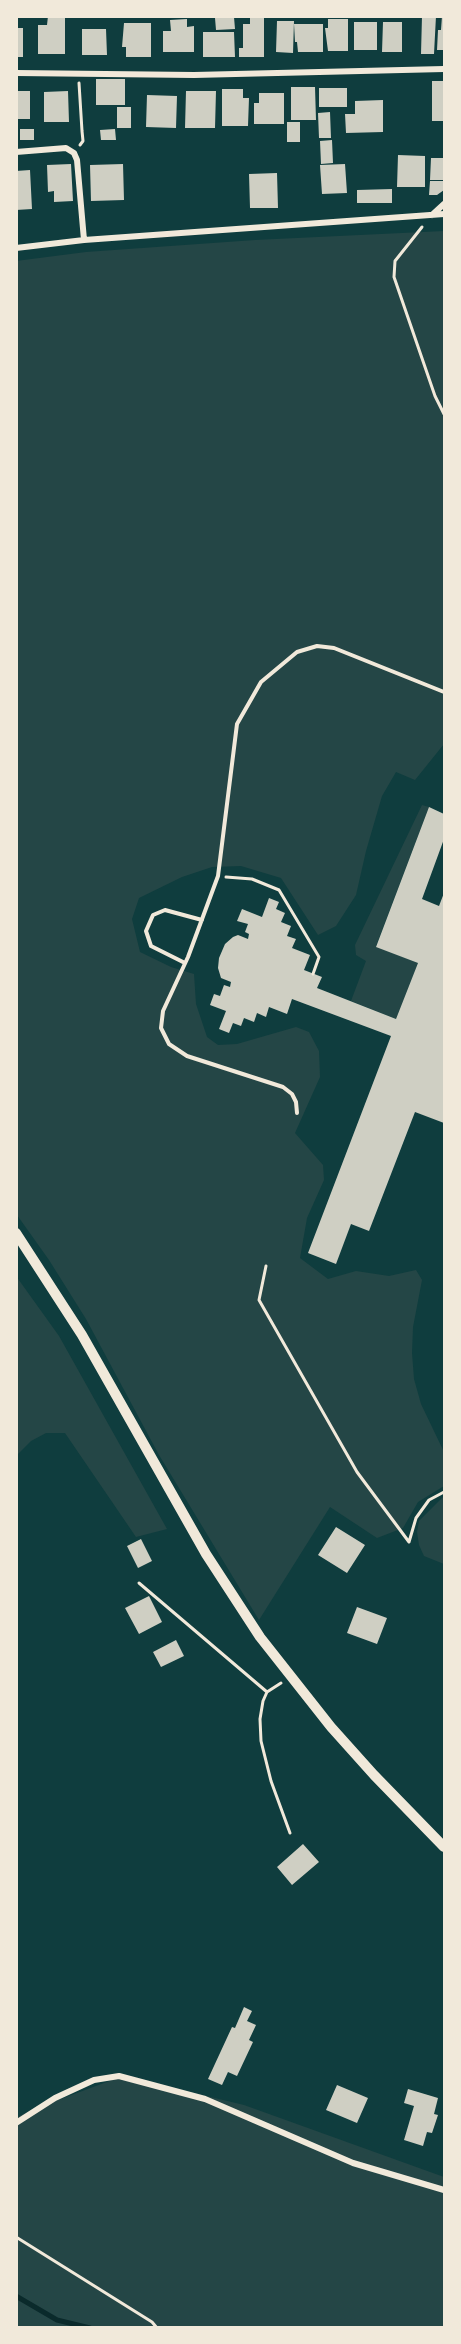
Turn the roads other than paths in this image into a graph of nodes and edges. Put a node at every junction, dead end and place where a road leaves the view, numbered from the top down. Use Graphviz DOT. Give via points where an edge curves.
graph roads {
  1 [pos="444,69"];
  2 [pos="16,73"];
  3 [pos="16,152"];
  4 [pos="444,204"];
  5 [pos="444,214"];
  6 [pos="432,215"];
  7 [pos="84,240"];
  8 [pos="16,248"];
  9 [pos="444,692"];
  10 [pos="202,920"];
  11 [pos="185,963"];
  12 [pos="297,1113"];
  13 [pos="16,1233"];
  14 [pos="444,1847"];
  15 [pos="16,2123"];
  16 [pos="444,2190"];
  1 -- 2 [label="street" via="194,75"];
  3 -- 7 [label="street" via="66,148 74,153"];
  4 -- 6 [label="street"];
  5 -- 6 [label="street"];
  6 -- 7 [label="street"];
  7 -- 8 [label="street"];
  9 -- 10 [label="lane" via="334,648 317,646 297,652 261,682 237,724 218,876"];
  10 -- 11 [label="lane"];
  10 -- 11 [label="lane" via="165,910 153,915 146,931 151,946"];
  11 -- 12 [label="lane" via="163,1011 161,1028 169,1044 188,1056 283,1087 297,1102"];
  13 -- 14 [label="main road" via="82,1335 212,1563 260,1637 374,1775"];
  15 -- 16 [label="street" via="54,2098 94,2080 119,2076 205,2099 353,2163"];
}
